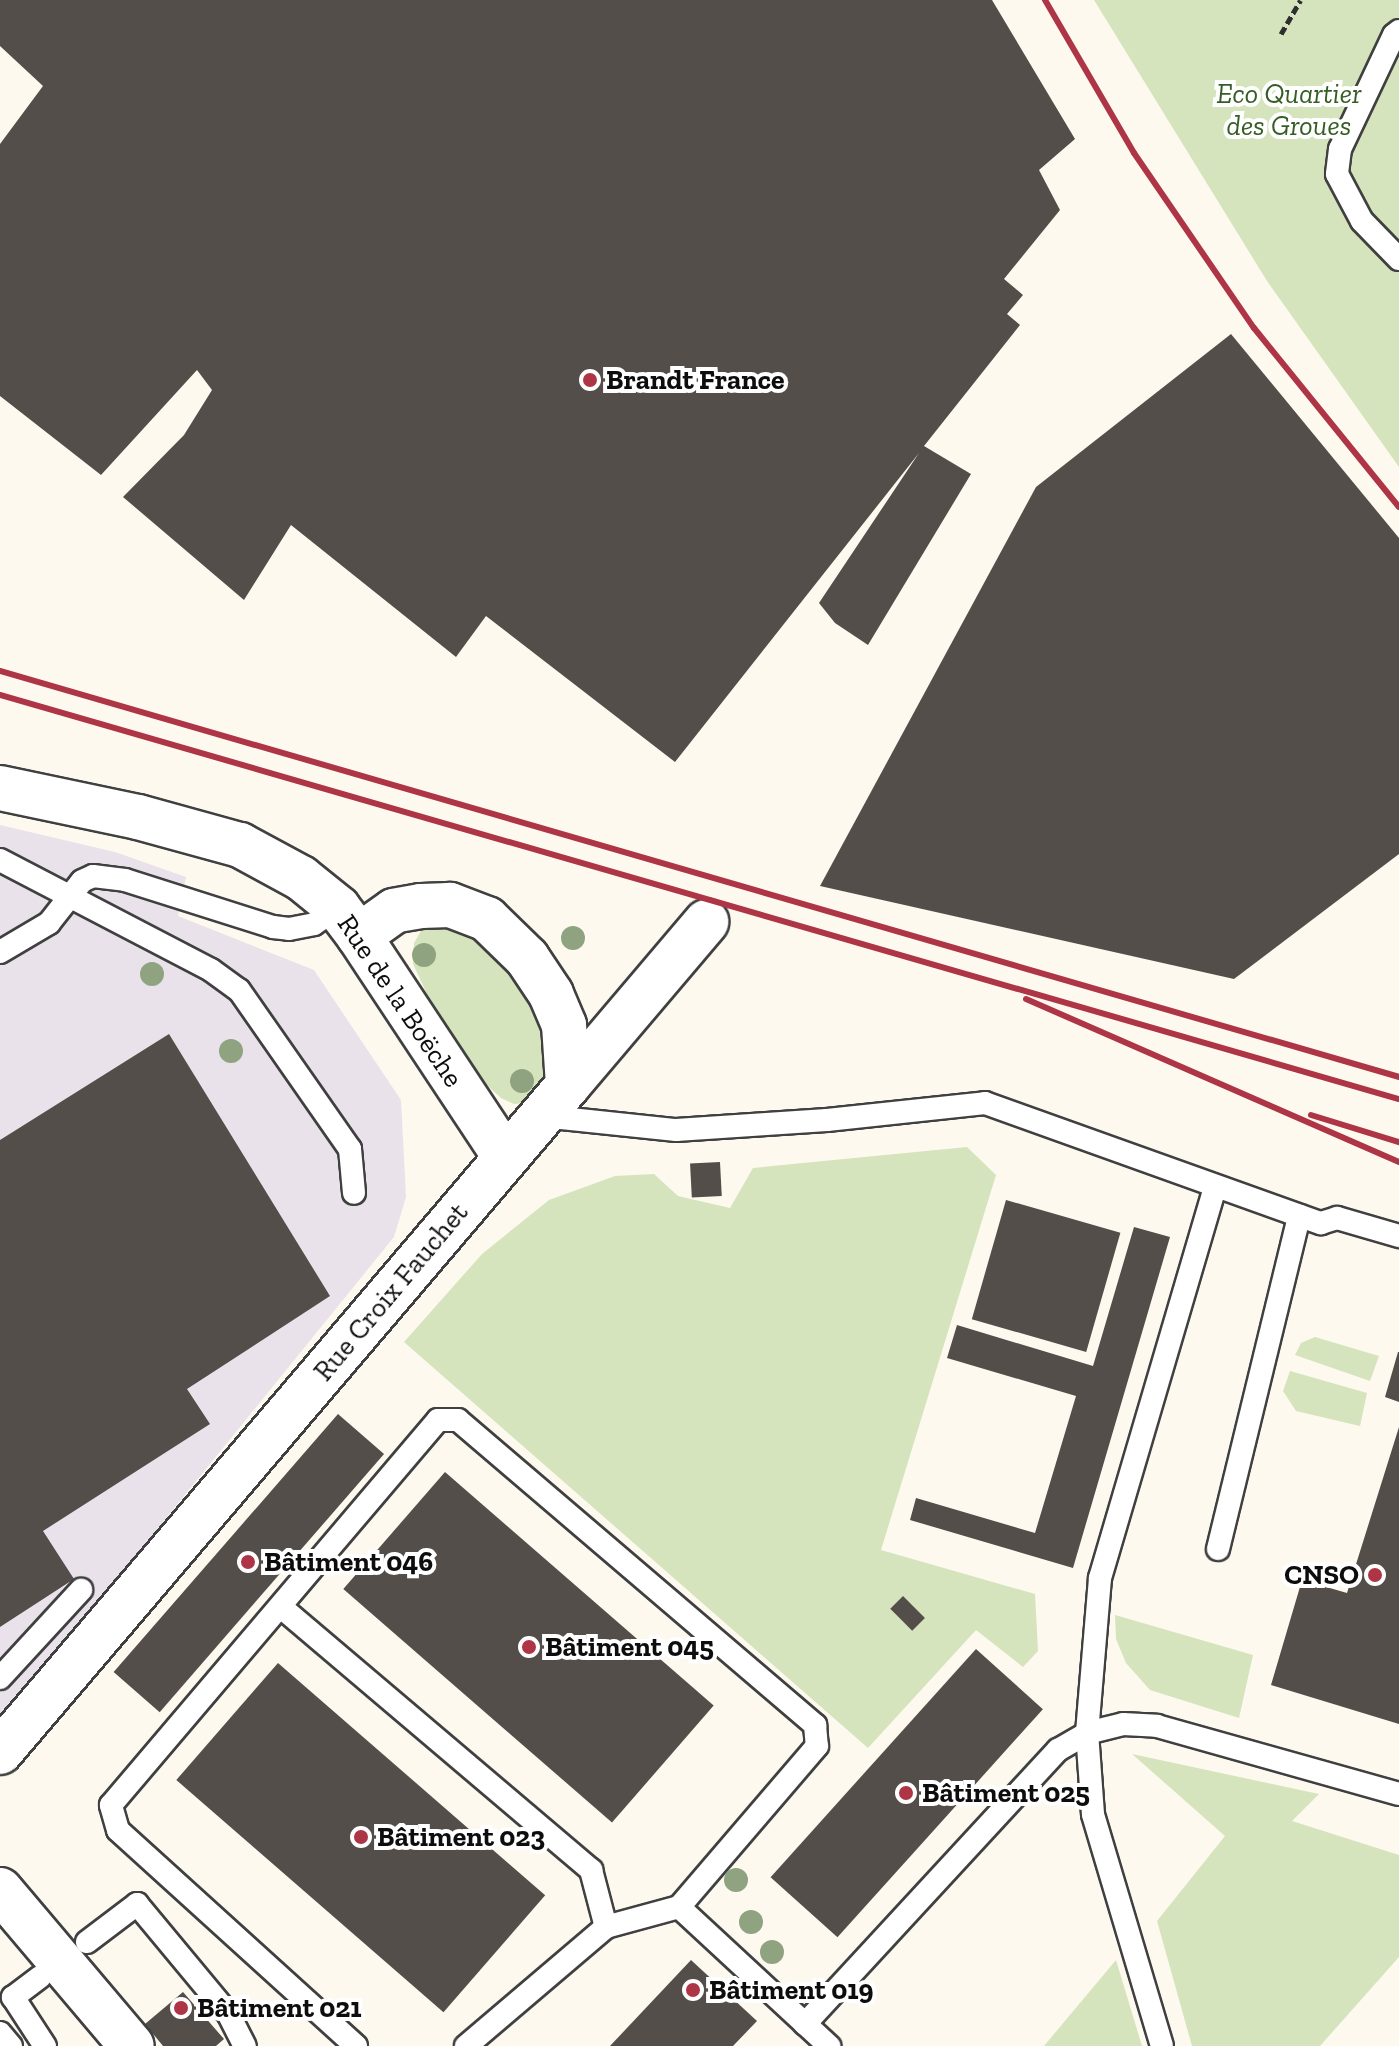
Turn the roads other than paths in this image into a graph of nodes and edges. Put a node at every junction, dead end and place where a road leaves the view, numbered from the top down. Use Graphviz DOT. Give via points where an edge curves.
graph roads {
  1 [pos="1399,31"];
  2 [pos="1399,259"];
  3 [pos="0,788"];
  4 [pos="0,860"];
  5 [pos="71,895"];
  6 [pos="349,922"];
  7 [pos="706,922"];
  8 [pos="0,952"];
  9 [pos="555,1101"];
  10 [pos="505,1157"];
  11 [pos="1215,1187"];
  12 [pos="354,1193"];
  13 [pos="1299,1216"];
  14 [pos="1399,1236"];
  15 [pos="1218,1549"];
  16 [pos="81,1590"];
  17 [pos="281,1607"];
  18 [pos="0,1678"];
  19 [pos="1087,1733"];
  20 [pos="0,1752"];
  21 [pos="1399,1794"];
  22 [pos="0,1890"];
  23 [pos="679,1907"];
  24 [pos="606,1927"];
  25 [pos="87,1942"];
  26 [pos="40,1977"];
  27 [pos="805,2024"];
  28 [pos="0,2033"];
  29 [pos="11,2046"];
  30 [pos="45,2046"];
  31 [pos="132,2046"];
  32 [pos="245,2046"];
  33 [pos="356,2046"];
  34 [pos="466,2046"];
  35 [pos="829,2046"];
  36 [pos="1162,2046"];
  1 -- 2 [label="lane" via="1340,149 1337,174 1362,221"];
  3 -- 6 [label="street, Rue de la Boëche" via="240,845 278,862"];
  4 -- 5 [label="lane"];
  5 -- 6 [label="lane" via="82,881 104,876 289,929"];
  5 -- 8 [label="lane" via="49,923"];
  5 -- 12 [label="lane" via="239,990 350,1149"];
  6 -- 9 [label="street" via="450,905 487,919 527,958 564,1025"];
  6 -- 10 [label="street, Rue de la Boëche"];
  7 -- 9 [label="street, Rue Croix Fauchet"];
  9 -- 10 [label="street, Rue Croix Fauchet"];
  9 -- 11 [label="lane" via="676,1130 985,1103"];
  10 -- 20 [label="street, Rue Croix Fauchet"];
  11 -- 13 [label="lane"];
  11 -- 19 [label="lane" via="1100,1578"];
  13 -- 14 [label="lane" via="1321,1223 1337,1218"];
  13 -- 15 [label="lane"];
  16 -- 18 [label="lane"];
  17 -- 23 [label="lane" via="438,1420 458,1420 815,1725 817,1746"];
  17 -- 24 [label="lane" via="591,1870"];
  17 -- 33 [label="lane" via="111,1805 118,1830"];
  19 -- 21 [label="lane" via="1123,1724 1157,1726"];
  19 -- 27 [label="lane" via="1058,1750"];
  19 -- 36 [label="lane" via="1093,1814"];
  22 -- 31 [label="street"];
  23 -- 24 [label="lane"];
  23 -- 27 [label="lane"];
  24 -- 34 [label="lane"];
  25 -- 32 [label="lane" via="137,1904 229,2015"];
  26 -- 30 [label="lane" via="13,1997"];
  27 -- 35 [label="lane"];
  28 -- 29 [label="lane"];
}
